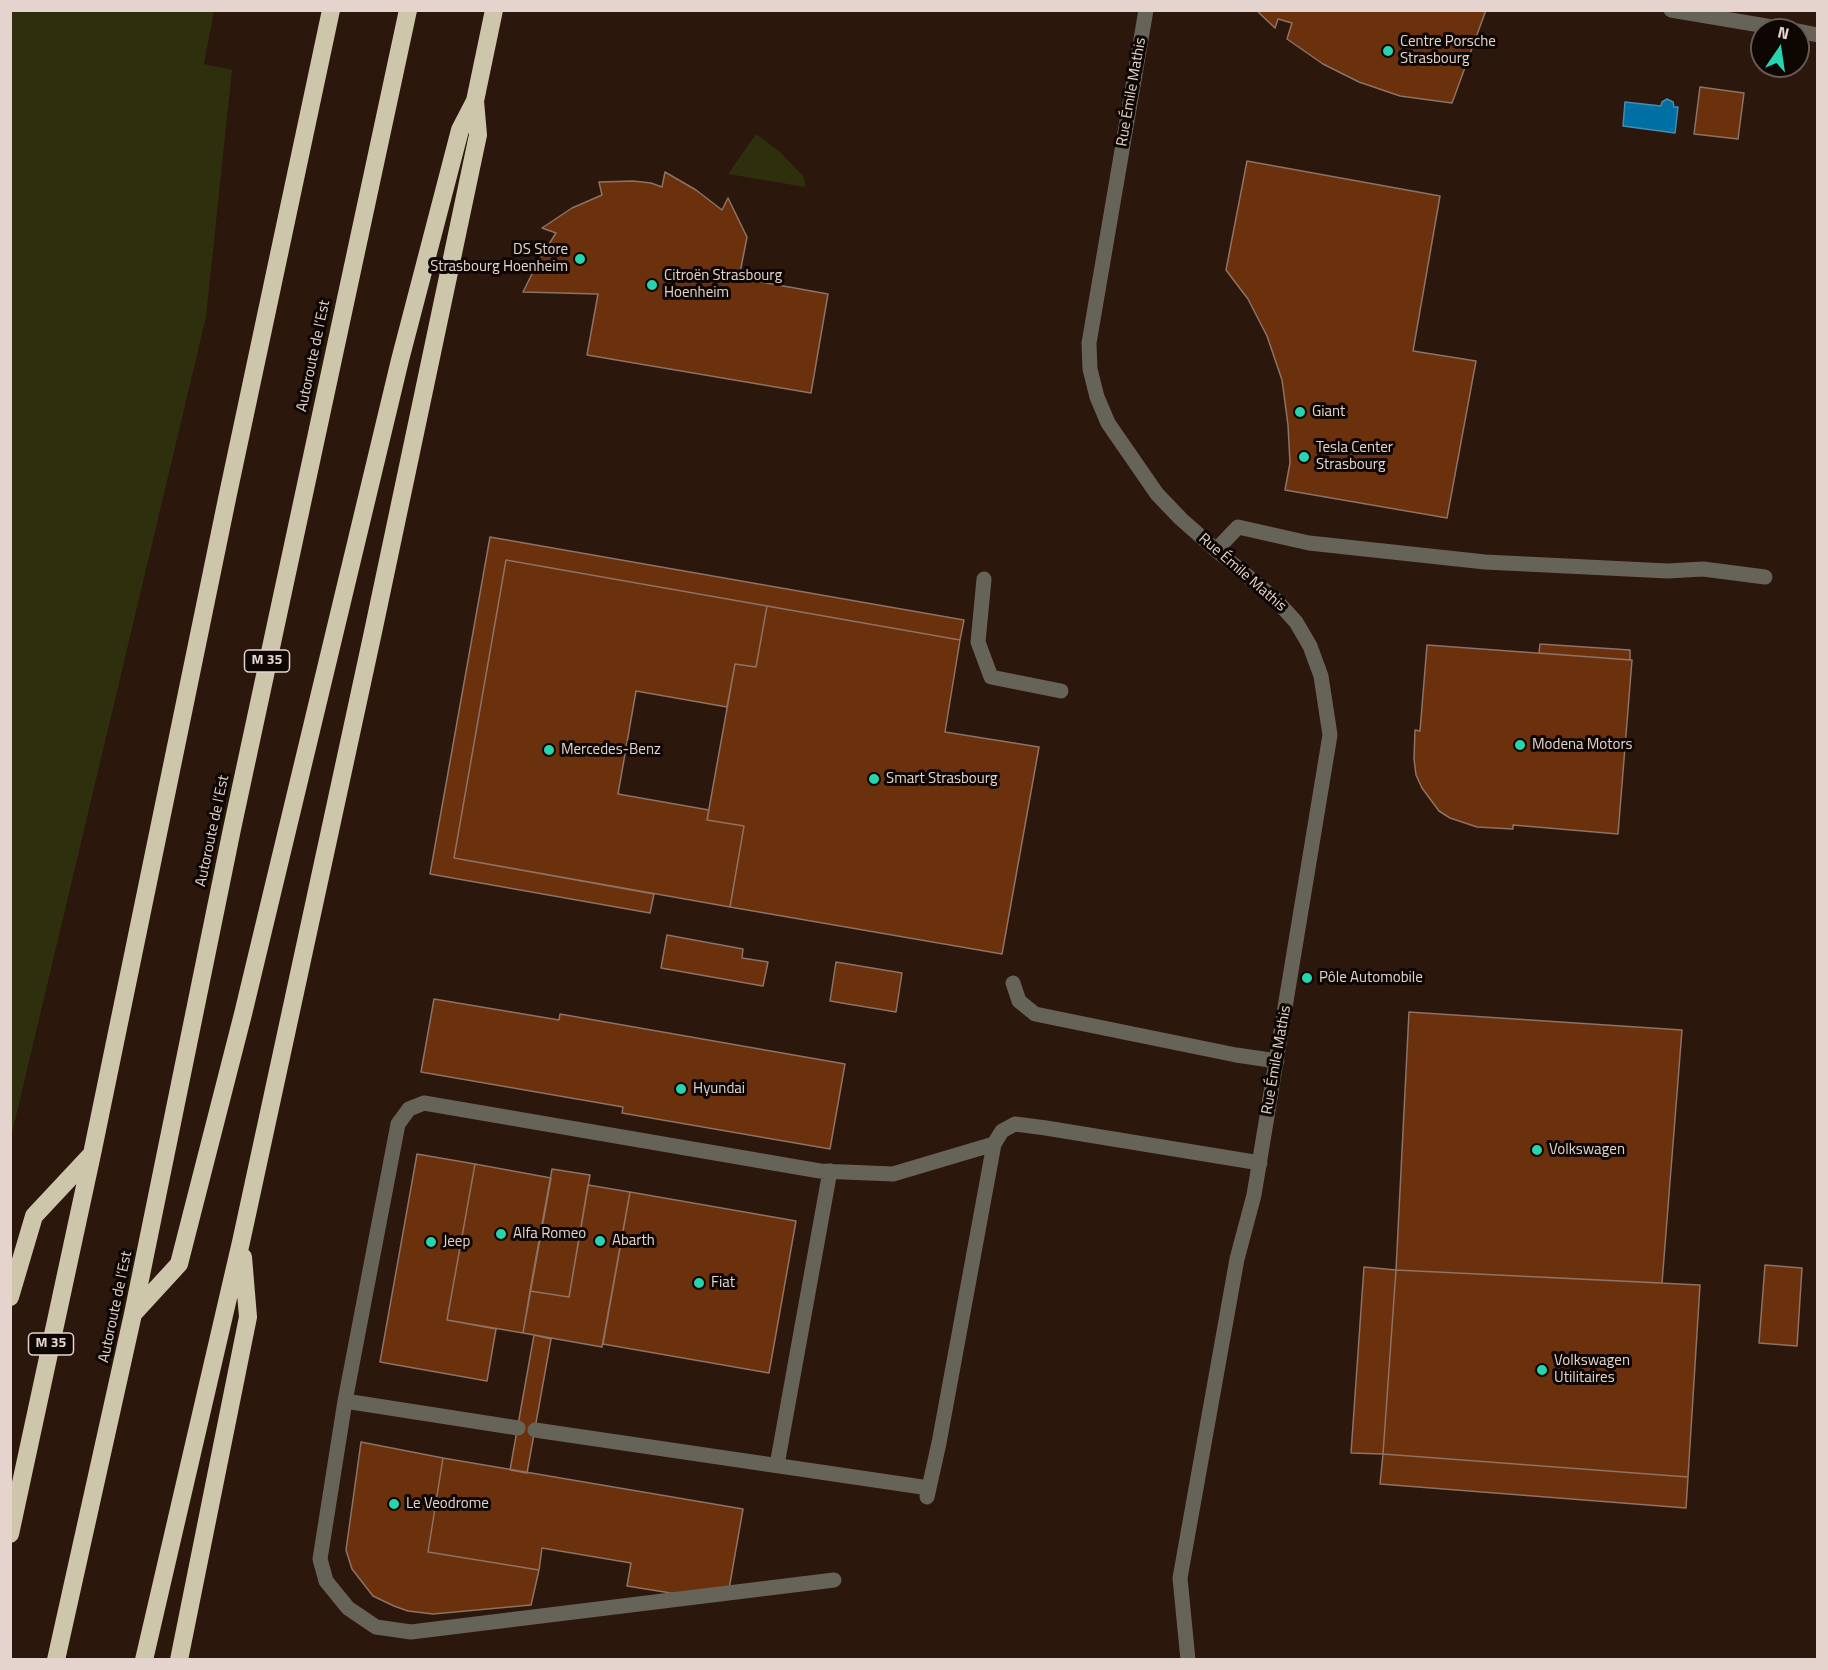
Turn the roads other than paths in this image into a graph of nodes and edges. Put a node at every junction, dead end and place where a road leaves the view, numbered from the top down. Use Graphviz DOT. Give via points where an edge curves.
graph roads {
  1 [pos="331,10"];
  2 [pos="408,10"];
  3 [pos="494,10"];
  4 [pos="1146,10"];
  5 [pos="1671,10"];
  6 [pos="1750,23"];
  7 [pos="475,101"];
  8 [pos="1216,550"];
  9 [pos="1765,577"];
  10 [pos="984,579"];
  11 [pos="1061,691"];
  12 [pos="1013,983"];
  13 [pos="1277,1061"];
  14 [pos="994,1144"];
  15 [pos="92,1154"];
  16 [pos="1260,1162"];
  17 [pos="830,1171"];
  18 [pos="241,1242"];
  19 [pos="10,1297"];
  20 [pos="134,1314"];
  21 [pos="345,1401"];
  22 [pos="518,1428"];
  23 [pos="535,1430"];
  24 [pos="777,1465"];
  25 [pos="10,1534"];
  26 [pos="834,1580"];
  27 [pos="56,1659"];
  28 [pos="144,1659"];
  29 [pos="179,1659"];
  30 [pos="1188,1659"];
  1 -- 15 [label="highway, M 35"];
  2 -- 20 [label="highway, Autoroute de l’Est / M 35" via="232,829"];
  3 -- 7 [label="highway"];
  4 -- 8 [label="street, Rue Émile Mathis" via="1089,343 1090,369 1108,423 1157,494"];
  5 -- 6 [label="street"];
  7 -- 18 [label="highway" via="478,135"];
  7 -- 20 [label="highway" via="460,129 406,337 243,1014 178,1264"];
  8 -- 9 [label="street" via="1238,527 1309,543 1485,562 1668,571 1703,569"];
  8 -- 13 [label="street, Rue Émile Mathis" via="1296,622 1318,666 1330,735"];
  10 -- 11 [label="street" via="978,642 991,677"];
  12 -- 13 [label="street" via="1019,1001 1035,1014"];
  13 -- 16 [label="street, Rue Émile Mathis"];
  14 -- 16 [label="street" via="1002,1131 1015,1124"];
  14 -- 17 [label="street" via="893,1174"];
  14 -- 24 [label="street" via="928,1492"];
  15 -- 19 [label="highway" via="34,1216"];
  15 -- 25 [label="highway, M 35"];
  16 -- 30 [label="street, Rue Émile Mathis" via="1237,1259 1180,1578"];
  17 -- 21 [label="street" via="424,1103 410,1109 398,1124"];
  17 -- 24 [label="street"];
  18 -- 28 [label="highway"];
  18 -- 29 [label="highway" via="248,1317"];
  20 -- 27 [label="highway, Autoroute de l’Est / M 35"];
  21 -- 22 [label="street"];
  21 -- 26 [label="street" via="320,1559 326,1581 348,1608 376,1627 411,1632"];
  23 -- 24 [label="street"];
}
